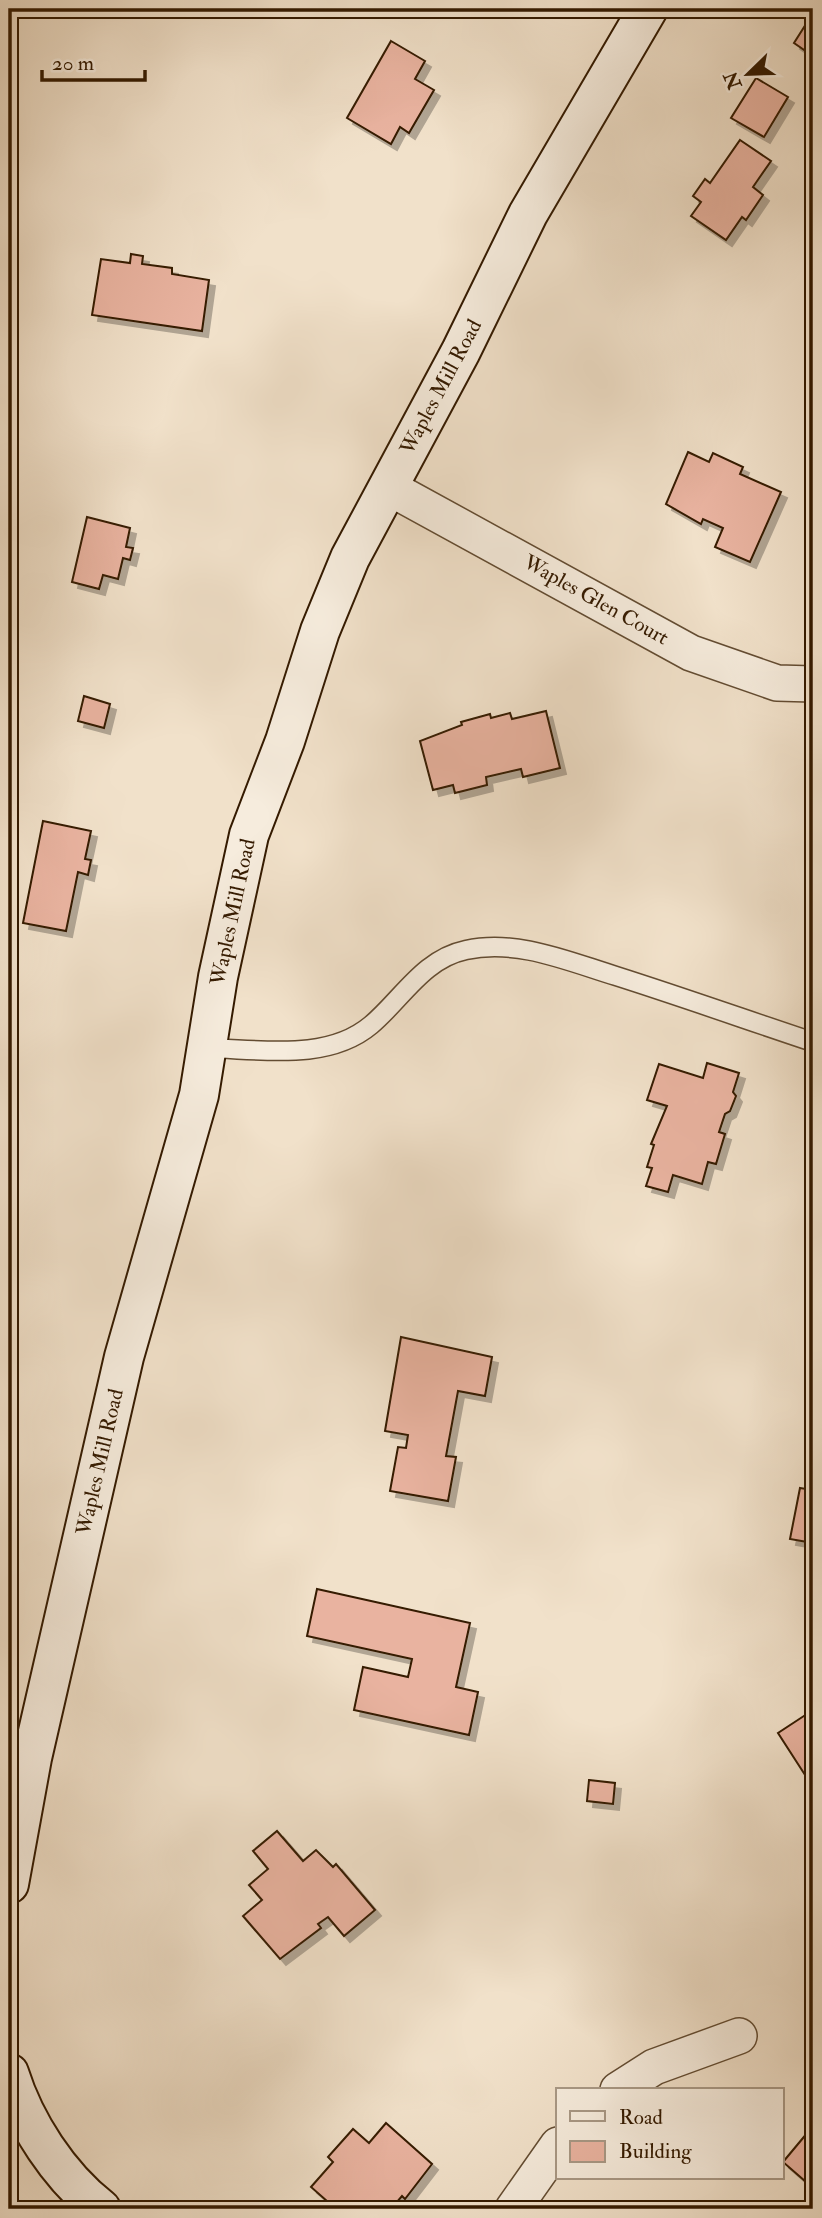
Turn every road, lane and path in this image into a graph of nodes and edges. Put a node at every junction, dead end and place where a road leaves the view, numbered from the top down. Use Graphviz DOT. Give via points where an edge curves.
graph roads {
  1 [pos="648,9"];
  2 [pos="388,487"];
  3 [pos="813,684"];
  4 [pos="813,1042"];
  5 [pos="206,1048"];
  6 [pos="9,1884"];
  7 [pos="739,2036"];
  8 [pos="9,2076"];
  9 [pos="621,2088"];
  10 [pos="556,2149"];
  11 [pos="102,2209"];
  12 [pos="513,2209"];
  1 -- 2 [label="main road, Waples Mill Road" via="528,214"];
  2 -- 3 [label="street, Waples Glen Court" via="691,653 777,683"];
  2 -- 5 [label="main road, Waples Mill Road" via="350,558 320,631 249,835"];
  4 -- 5 [label="lane" via="533,950 496,946 443,958 414,979 369,1027 316,1051"];
  5 -- 6 [label="main road, Waples Mill Road" via="183,1157 145,1275 121,1370 32,1759"];
  7 -- 9 [label="street" via="654,2067"];
  8 -- 11 [label="main road" via="33,2128 58,2165"];
  10 -- 12 [label="street"];
}
